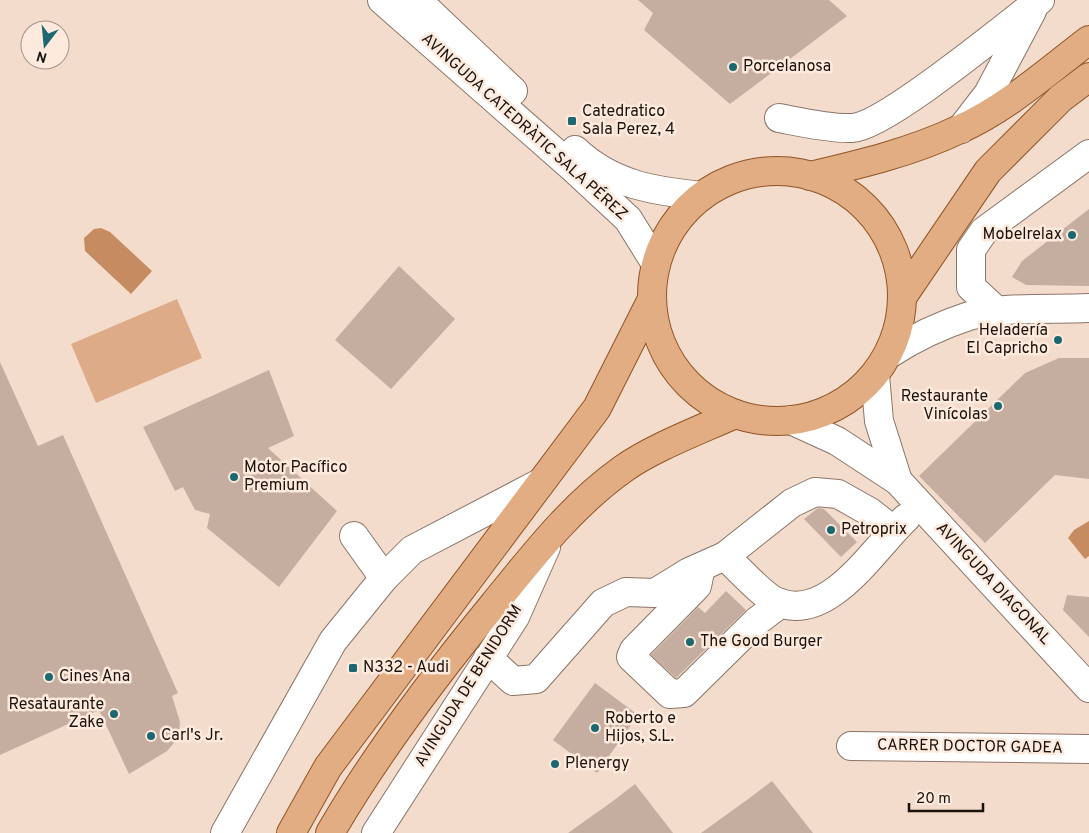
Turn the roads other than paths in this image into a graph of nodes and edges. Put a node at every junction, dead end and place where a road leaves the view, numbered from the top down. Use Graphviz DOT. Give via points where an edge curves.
graph roads {
  1 [pos="382,0"];
  2 [pos="417,0"];
  3 [pos="1038,1"];
  4 [pos="1089,40"];
  5 [pos="1089,77"];
  6 [pos="780,118"];
  7 [pos="961,129"];
  8 [pos="1089,154"];
  9 [pos="810,176"];
  10 [pos="702,196"];
  11 [pos="656,264"];
  12 [pos="903,296"];
  13 [pos="652,299"];
  14 [pos="1089,308"];
  15 [pos="998,312"];
  16 [pos="882,364"];
  17 [pos="735,414"];
  18 [pos="791,420"];
  19 [pos="898,481"];
  20 [pos="540,483"];
  21 [pos="920,505"];
  22 [pos="893,530"];
  23 [pos="552,533"];
  24 [pos="354,536"];
  25 [pos="725,556"];
  26 [pos="700,567"];
  27 [pos="384,578"];
  28 [pos="781,603"];
  29 [pos="488,658"];
  30 [pos="1089,688"];
  31 [pos="851,746"];
  32 [pos="1089,749"];
  33 [pos="225,833"];
  34 [pos="291,833"];
  35 [pos="330,833"];
  36 [pos="376,833"];
  1 -- 11 [label="street, AVINGUDA CATEDRÀTIC SALA PÉREZ" via="628,219"];
  2 -- 10 [label="street, AVINGUDA CATEDRÀTIC SALA PÉREZ" via="583,158 623,182 658,192"];
  3 -- 6 [label="street" via="953,68 872,124 852,128"];
  3 -- 7 [label="street" via="988,94"];
  4 -- 7 [label="main road" via="1011,100"];
  5 -- 12 [label="main road" via="1061,98 988,171"];
  7 -- 9 [label="main road" via="876,161"];
  8 -- 15 [label="street" via="984,230 971,250 971,287"];
  9 -- 10 [label="main road" via="782,171 754,173 727,181"];
  9 -- 12 [label="main road" via="843,190 877,220 897,260"];
  10 -- 11 [label="main road" via="682,215 666,238"];
  11 -- 13 [label="main road"];
  12 -- 16 [label="main road" via="896,335"];
  13 -- 17 [label="main road" via="656,328 676,369 708,400"];
  13 -- 20 [label="main road" via="598,408"];
  14 -- 15 [label="street"];
  15 -- 16 [label="street" via="970,316 926,333"];
  16 -- 18 [label="main road" via="858,392 838,406 815,416"];
  16 -- 19 [label="street, AVINGUDA DIAGONAL" via="879,421"];
  17 -- 18 [label="main road" via="753,419"];
  17 -- 23 [label="main road" via="625,468 589,495"];
  18 -- 19 [label="street, AVINGUDA DIAGONAL" via="837,441"];
  19 -- 21 [label="street, AVINGUDA DIAGONAL"];
  20 -- 27 [label="street" via="412,550"];
  20 -- 34 [label="main road" via="328,768"];
  21 -- 22 [label="street"];
  21 -- 30 [label="street, AVINGUDA DIAGONAL"];
  22 -- 25 [label="street" via="838,494 815,492 792,503"];
  22 -- 28 [label="street" via="837,591 808,606"];
  23 -- 29 [label="street, AVINGUDA DE BENIDORM" via="515,617"];
  23 -- 35 [label="main road" via="434,677"];
  24 -- 27 [label="street"];
  25 -- 26 [label="street"];
  25 -- 28 [label="street" via="772,599"];
  26 -- 28 [label="street" via="697,586 630,657 670,694 684,693 757,621"];
  26 -- 29 [label="street" via="655,593 626,592 603,603 536,680 513,681"];
  27 -- 33 [label="street" via="334,642"];
  29 -- 36 [label="street, AVINGUDA DE BENIDORM"];
  31 -- 32 [label="street, CARRER DOCTOR GADEA"];
}
